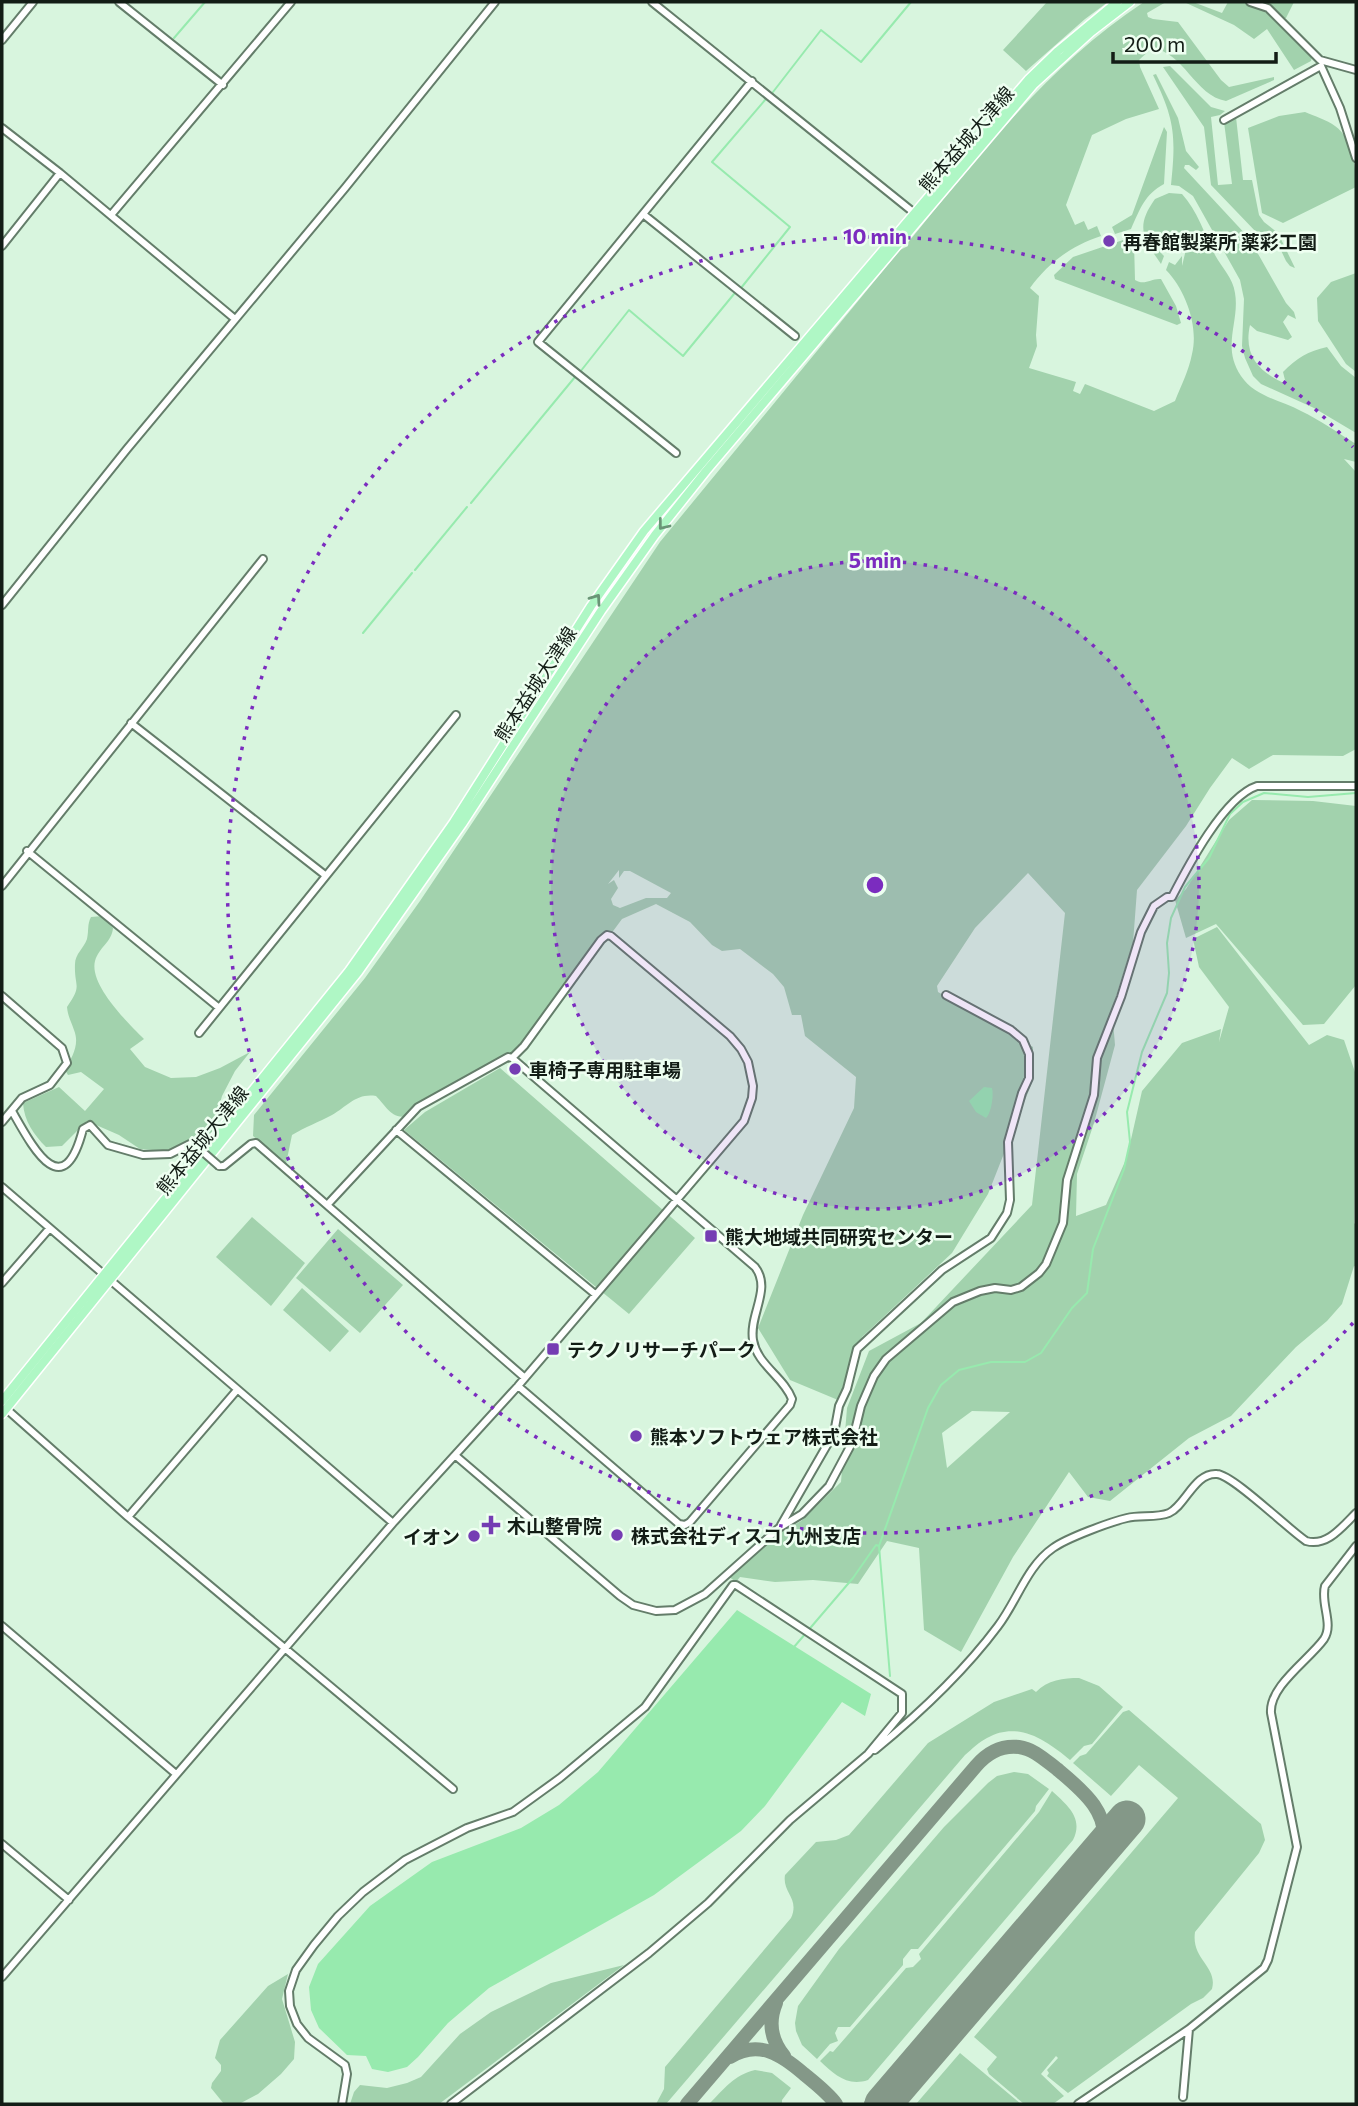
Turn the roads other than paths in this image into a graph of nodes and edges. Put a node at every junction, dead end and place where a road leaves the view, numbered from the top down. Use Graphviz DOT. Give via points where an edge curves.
graph roads {
  1 [pos="33,2"];
  2 [pos="119,2"];
  3 [pos="291,2"];
  4 [pos="495,2"];
  5 [pos="652,2"];
  6 [pos="1117,2"];
  7 [pos="1130,2"];
  8 [pos="1250,2"];
  9 [pos="2,40"];
  10 [pos="1320,63"];
  11 [pos="1356,70"];
  12 [pos="752,81"];
  13 [pos="223,85"];
  14 [pos="1224,120"];
  15 [pos="2,128"];
  16 [pos="1356,158"];
  17 [pos="60,173"];
  18 [pos="642,214"];
  19 [pos="111,215"];
  20 [pos="917,215"];
  21 [pos="2,246"];
  22 [pos="234,319"];
  23 [pos="795,336"];
  24 [pos="676,453"];
  25 [pos="263,559"];
  26 [pos="2,605"];
  27 [pos="456,715"];
  28 [pos="131,723"];
  29 [pos="1356,786"];
  30 [pos="27,851"];
  31 [pos="325,875"];
  32 [pos="2,886"];
  33 [pos="946,995"];
  34 [pos="2,996"];
  35 [pos="218,1007"];
  36 [pos="199,1033"];
  37 [pos="512,1058"];
  38 [pos="12,1111"];
  39 [pos="2,1122"];
  40 [pos="396,1129"];
  41 [pos="2,1187"];
  42 [pos="677,1199"];
  43 [pos="328,1204"];
  44 [pos="48,1229"];
  45 [pos="107,1278"];
  46 [pos="2,1283"];
  47 [pos="595,1294"];
  48 [pos="525,1378"];
  49 [pos="518,1386"];
  50 [pos="237,1390"];
  51 [pos="3,1407"];
  52 [pos="456,1456"];
  53 [pos="1356,1513"];
  54 [pos="128,1517"];
  55 [pos="393,1523"];
  56 [pos="779,1528"];
  57 [pos="1356,1546"];
  58 [pos="2,1626"];
  59 [pos="284,1649"];
  60 [pos="176,1774"];
  61 [pos="453,1789"];
  62 [pos="790,1820"];
  63 [pos="2,1844"];
  64 [pos="69,1900"];
  65 [pos="2,1977"];
  66 [pos="1189,2029"];
  67 [pos="1183,2097"];
  68 [pos="342,2104"];
  69 [pos="451,2104"];
  70 [pos="1078,2104"];
  1 -- 9 [label="street"];
  2 -- 13 [label="street"];
  3 -- 13 [label="street"];
  4 -- 22 [label="street"];
  5 -- 12 [label="street"];
  6 -- 20 [label="main road, 熊本益城大津線" via="1028,80"];
  7 -- 20 [label="main road, 熊本益城大津線" via="1034,84"];
  8 -- 10 [label="street" via="1268,8"];
  10 -- 11 [label="street"];
  10 -- 14 [label="street"];
  10 -- 16 [label="street"];
  12 -- 18 [label="street"];
  12 -- 20 [label="street"];
  13 -- 19 [label="street"];
  15 -- 17 [label="street"];
  17 -- 19 [label="street"];
  17 -- 21 [label="street"];
  18 -- 23 [label="street"];
  18 -- 24 [label="street" via="538,342"];
  19 -- 22 [label="street"];
  20 -- 45 [label="main road, 熊本益城大津線" via="655,535 358,972"];
  22 -- 26 [label="street"];
  25 -- 28 [label="street"];
  27 -- 31 [label="street"];
  28 -- 30 [label="street"];
  28 -- 31 [label="street"];
  29 -- 56 [label="street" via="1257,786 1226,809 1172,897 1154,906 1141,932 1097,1058 1094,1095 1068,1180 1063,1223 1046,1264 1021,1287 980,1291 953,1302 886,1359 874,1376 852,1443 829,1486 802,1514"];
  30 -- 32 [label="street"];
  30 -- 35 [label="street"];
  31 -- 35 [label="street"];
  33 -- 56 [label="street" via="1011,1030 1023,1040 1029,1054 1029,1078 1008,1142 1010,1200 1006,1213 991,1238 942,1270 857,1349 834,1433"];
  34 -- 38 [label="street" via="62,1048 67,1063 50,1085 22,1098"];
  35 -- 36 [label="street"];
  37 -- 40 [label="street" via="418,1107"];
  37 -- 42 [label="street"];
  37 -- 42 [label="street" via="607,935 730,1036 748,1062 752,1098 744,1121"];
  38 -- 39 [label="street"];
  38 -- 43 [label="street, bridge" via="49,1165 67,1164 79,1149 83,1129 90,1125 108,1145 143,1155 170,1154 190,1144 219,1166 257,1143"];
  40 -- 43 [label="street"];
  40 -- 47 [label="street"];
  41 -- 44 [label="street"];
  42 -- 47 [label="street"];
  42 -- 49 [label="street" via="761,1275 753,1343 790,1394 790,1405 685,1525"];
  43 -- 48 [label="street"];
  44 -- 45 [label="street"];
  44 -- 46 [label="street"];
  45 -- 50 [label="street"];
  45 -- 51 [label="main road, 熊本益城大津線"];
  47 -- 48 [label="street"];
  48 -- 49 [label="street"];
  49 -- 52 [label="street"];
  50 -- 54 [label="street"];
  50 -- 55 [label="street"];
  51 -- 54 [label="street"];
  52 -- 55 [label="street"];
  52 -- 56 [label="street" via="620,1597 643,1609 675,1610 695,1601"];
  53 -- 62 [label="street" via="1325,1540 1306,1541 1233,1481 1217,1474 1191,1489 1167,1514 1127,1518 1054,1547 1034,1566 1011,1609 957,1676"];
  54 -- 59 [label="street"];
  55 -- 59 [label="street"];
  57 -- 66 [label="street" via="1325,1586 1325,1638 1271,1703 1297,1847 1268,1960"];
  58 -- 60 [label="street"];
  59 -- 60 [label="street"];
  59 -- 61 [label="street"];
  60 -- 64 [label="street"];
  62 -- 68 [label="street" via="868,1754 902,1713 904,1697 733,1585 645,1707 513,1812 467,1828 405,1860 363,1892 314,1945 296,1970 290,2006 308,2038 345,2065"];
  62 -- 69 [label="street" via="708,1903"];
  63 -- 64 [label="street"];
  64 -- 65 [label="street"];
  66 -- 67 [label="street"];
  66 -- 70 [label="street"];
}
